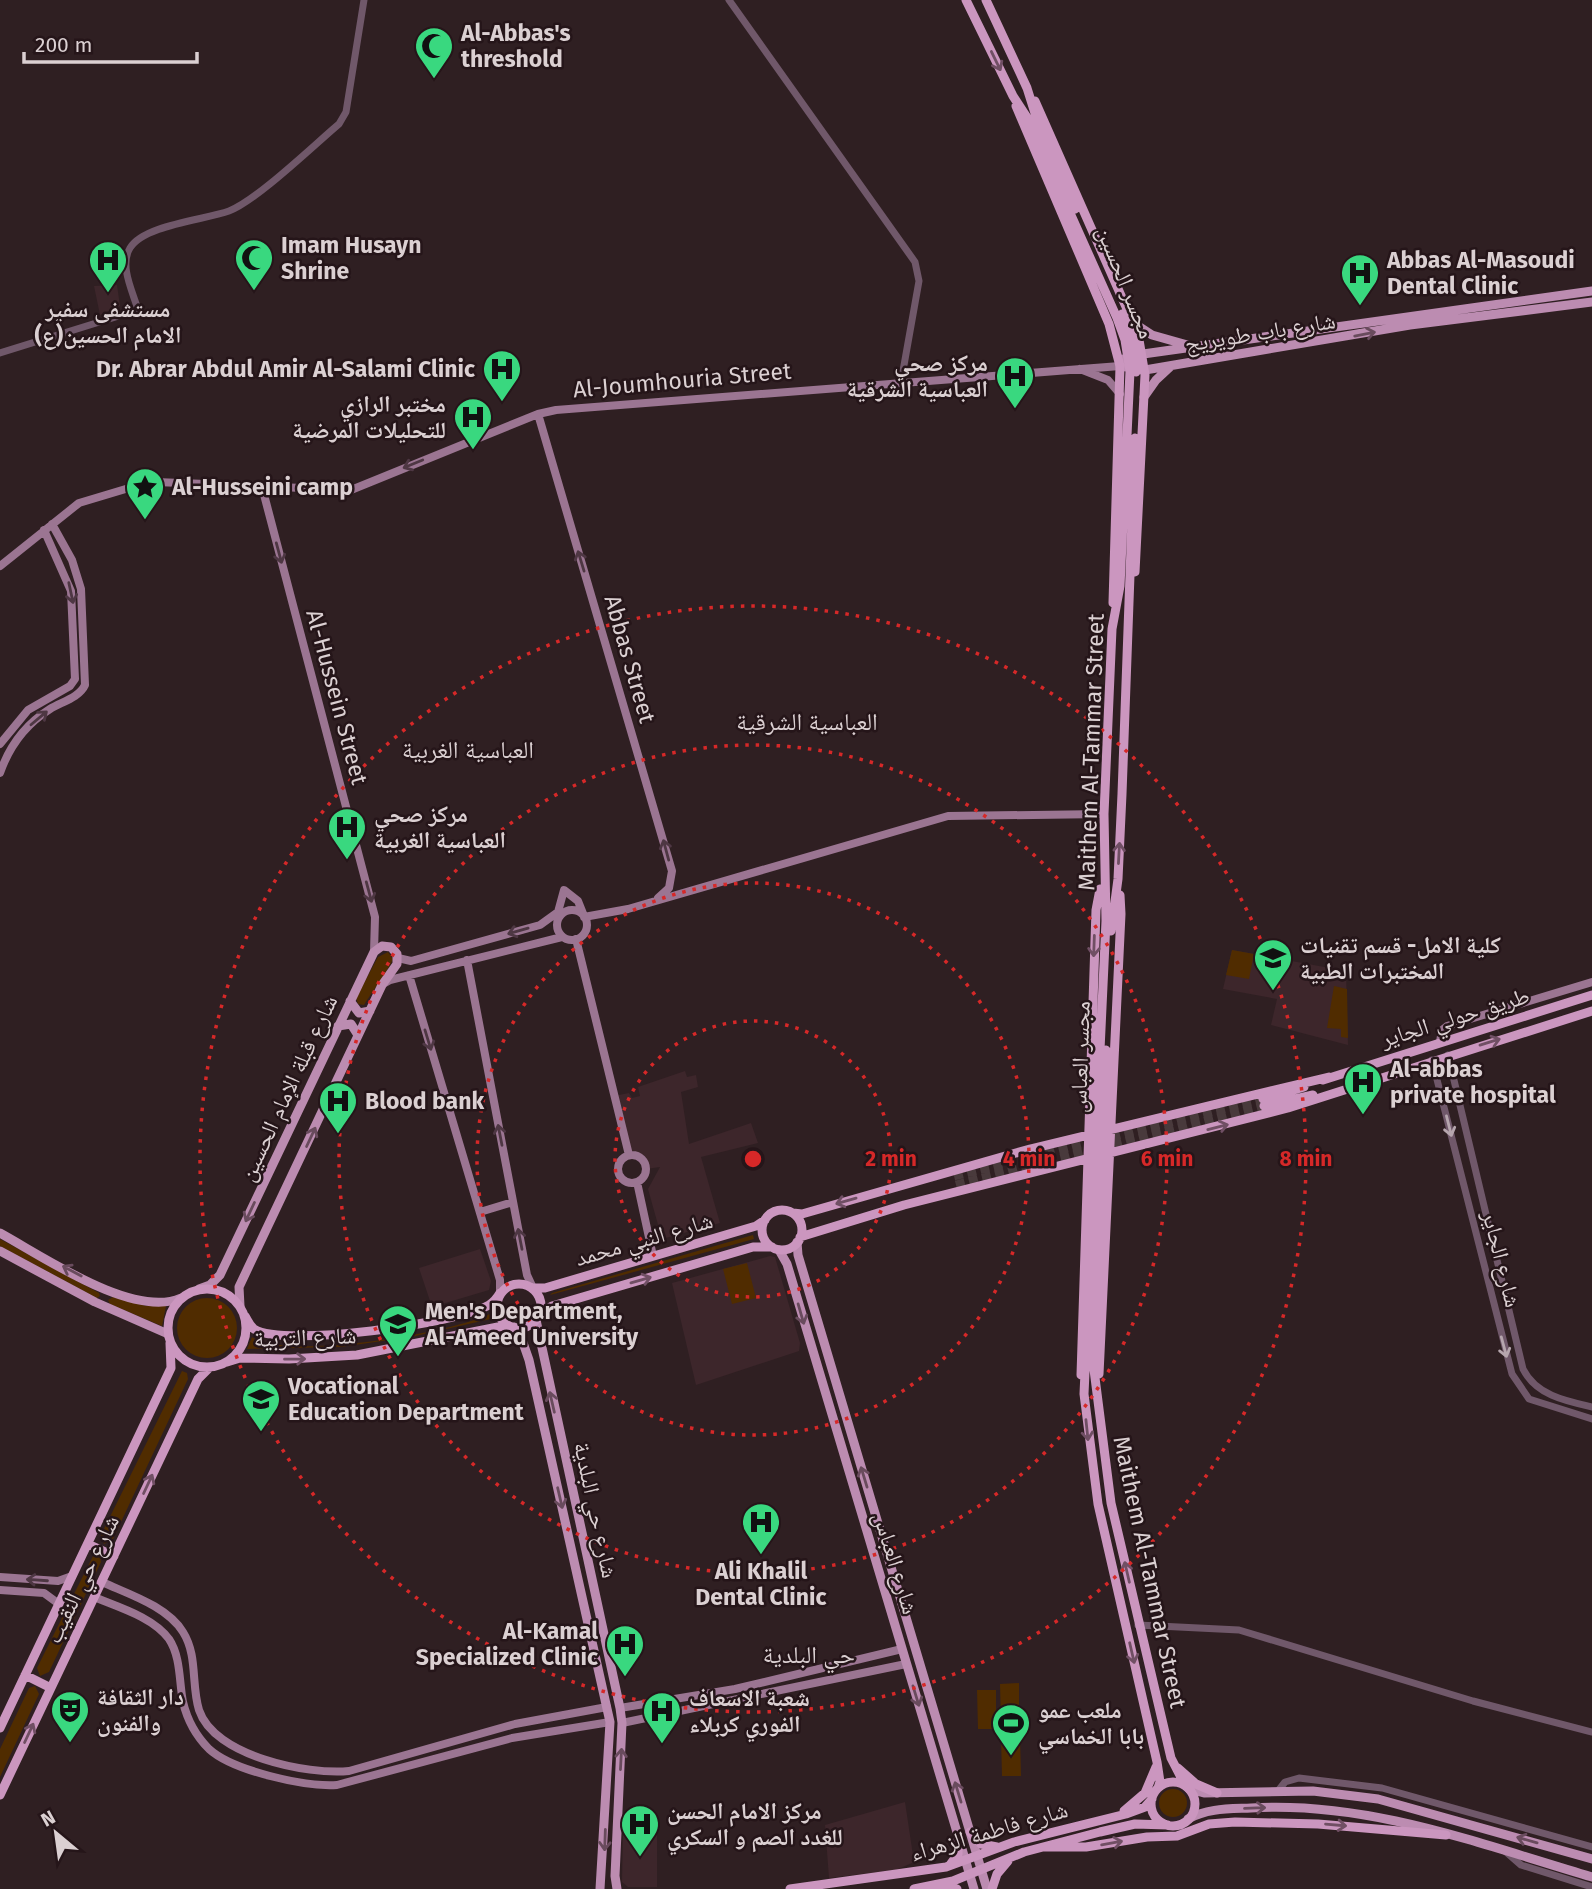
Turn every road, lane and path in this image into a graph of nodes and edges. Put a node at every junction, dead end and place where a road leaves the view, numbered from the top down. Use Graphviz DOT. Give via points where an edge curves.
graph roads {
  1 [pos="364,0"];
  2 [pos="729,0"];
  3 [pos="966,0"];
  4 [pos="986,0"];
  5 [pos="1027,88"];
  6 [pos="1013,96"];
  7 [pos="1035,127"];
  8 [pos="1592,291"];
  9 [pos="1592,302"];
  10 [pos="1486,304"];
  11 [pos="1467,306"];
  12 [pos="1487,315"];
  13 [pos="1468,317"];
  14 [pos="1132,322"];
  15 [pos="1193,346"];
  16 [pos="0,353"];
  17 [pos="1143,354"];
  18 [pos="1176,364"];
  19 [pos="1120,366"];
  20 [pos="1077,368"];
  21 [pos="1145,370"];
  22 [pos="901,382"];
  23 [pos="1120,394"];
  24 [pos="1144,397"];
  25 [pos="538,414"];
  26 [pos="262,487"];
  27 [pos="52,524"];
  28 [pos="44,530"];
  29 [pos="0,566"];
  30 [pos="1124,586"];
  31 [pos="1130,611"];
  32 [pos="1114,612"];
  33 [pos="0,744"];
  34 [pos="0,773"];
  35 [pos="1104,814"];
  36 [pos="1103,878"];
  37 [pos="1118,879"];
  38 [pos="646,904"];
  39 [pos="375,917"];
  40 [pos="584,917"];
  41 [pos="1109,921"];
  42 [pos="562,936"];
  43 [pos="576,939"];
  44 [pos="374,951"];
  45 [pos="398,958"];
  46 [pos="467,960"];
  47 [pos="409,975"];
  48 [pos="1592,982"];
  49 [pos="383,985"];
  50 [pos="1592,995"];
  51 [pos="350,1001"];
  52 [pos="370,1011"];
  53 [pos="1592,1011"];
  54 [pos="338,1026"];
  55 [pos="358,1035"];
  56 [pos="1440,1042"];
  57 [pos="1448,1055"];
  58 [pos="1432,1060"];
  59 [pos="1329,1077"];
  60 [pos="1332,1092"];
  61 [pos="1112,1107"];
  62 [pos="1088,1111"];
  63 [pos="1131,1124"];
  64 [pos="1111,1129"];
  65 [pos="1088,1135"];
  66 [pos="1063,1141"];
  67 [pos="1128,1149"];
  68 [pos="1110,1154"];
  69 [pos="629,1155"];
  70 [pos="1087,1160"];
  71 [pos="1069,1164"];
  72 [pos="1109,1172"];
  73 [pos="1086,1173"];
  74 [pos="637,1182"];
  75 [pos="900,1186"];
  76 [pos="884,1191"];
  77 [pos="870,1195"];
  78 [pos="513,1202"];
  79 [pos="904,1205"];
  80 [pos="890,1208"];
  81 [pos="480,1212"];
  82 [pos="793,1213"];
  83 [pos="873,1213"];
  84 [pos="765,1220"];
  85 [pos="1489,1231"];
  86 [pos="1475,1232"];
  87 [pos="0,1233"];
  88 [pos="799,1240"];
  89 [pos="776,1249"];
  90 [pos="0,1251"];
  91 [pos="653,1256"];
  92 [pos="103,1288"];
  93 [pos="533,1288"];
  94 [pos="199,1289"];
  95 [pos="113,1293"];
  96 [pos="500,1293"];
  97 [pos="181,1298"];
  98 [pos="95,1301"];
  99 [pos="240,1306"];
  100 [pos="106,1307"];
  101 [pos="245,1316"];
  102 [pos="538,1317"];
  103 [pos="511,1326"];
  104 [pos="169,1338"];
  105 [pos="542,1356"];
  106 [pos="529,1360"];
  107 [pos="227,1362"];
  108 [pos="1090,1362"];
  109 [pos="210,1367"];
  110 [pos="1098,1393"];
  111 [pos="1084,1394"];
  112 [pos="1592,1407"];
  113 [pos="1592,1419"];
  114 [pos="88,1544"];
  115 [pos="114,1556"];
  116 [pos="72,1576"];
  117 [pos="0,1577"];
  118 [pos="102,1582"];
  119 [pos="0,1590"];
  120 [pos="94,1597"];
  121 [pos="59,1604"];
  122 [pos="1138,1625"];
  123 [pos="902,1649"];
  124 [pos="906,1664"];
  125 [pos="25,1675"];
  126 [pos="51,1688"];
  127 [pos="607,1707"];
  128 [pos="620,1708"];
  129 [pos="610,1722"];
  130 [pos="622,1723"];
  131 [pos="0,1728"];
  132 [pos="1592,1732"];
  133 [pos="1171,1758"];
  134 [pos="1157,1762"];
  135 [pos="607,1785"];
  136 [pos="619,1785"];
  137 [pos="1187,1787"];
  138 [pos="1158,1788"];
  139 [pos="1278,1791"];
  140 [pos="1217,1793"];
  141 [pos="0,1795"];
  142 [pos="619,1796"];
  143 [pos="607,1797"];
  144 [pos="1152,1799"];
  145 [pos="1110,1818"];
  146 [pos="1188,1819"];
  147 [pos="1168,1825"];
  148 [pos="970,1832"];
  149 [pos="958,1835"];
  150 [pos="1446,1835"];
  151 [pos="1002,1846"];
  152 [pos="1044,1847"];
  153 [pos="1592,1847"];
  154 [pos="1505,1851"];
  155 [pos="977,1857"];
  156 [pos="1012,1857"];
  157 [pos="1592,1859"];
  158 [pos="965,1861"];
  159 [pos="946,1867"];
  160 [pos="982,1872"];
  161 [pos="970,1876"];
  162 [pos="1592,1877"];
  163 [pos="836,1886"];
  164 [pos="825,1887"];
  165 [pos="929,1887"];
  166 [pos="1592,1887"];
  167 [pos="600,1889"];
  168 [pos="617,1889"];
  169 [pos="790,1889"];
  170 [pos="914,1889"];
  171 [pos="957,1889"];
  172 [pos="974,1889"];
  173 [pos="989,1889"];
  1 -- 16 [label="street" via="346,113 339,124 239,207 134,242 125,267 138,310"];
  2 -- 22 [label="street" via="915,262 919,281"];
  3 -- 6 [label="highway, one-way"];
  4 -- 5 [label="highway"];
  5 -- 7 [label="highway"];
  5 -- 14 [label="highway"];
  6 -- 7 [label="highway"];
  6 -- 19 [label="highway" via="1106,315"];
  7 -- 30 [label="highway, مجسر الحسين" via="1128,352"];
  8 -- 10 [label="main road, شارع باب طويريج"];
  9 -- 12 [label="main road, شارع باب طويريج"];
  10 -- 11 [label="main road, شارع باب طويريج"];
  10 -- 12 [label="main road" via="1483,310"];
  11 -- 13 [label="main road"];
  11 -- 15 [label="main road, شارع باب طويريج"];
  12 -- 13 [label="main road, شارع باب طويريج"];
  18 -- 13 [label="main road, شارع باب طويريج, one-way"];
  14 -- 15 [label="main road" via="1153,335"];
  14 -- 17 [label="highway"];
  15 -- 17 [label="main road, شارع باب طويريج"];
  17 -- 19 [label="main road, شارع باب طويريج" via="1125,358"];
  17 -- 21 [label="highway"];
  18 -- 21 [label="main road, شارع باب طويريج"];
  18 -- 24 [label="main road"];
  19 -- 20 [label="main road, Al-Joumhouria Street"];
  19 -- 21 [label="main road, شارع باب طويريج"];
  19 -- 23 [label="highway"];
  20 -- 22 [label="main road, Al-Joumhouria Street"];
  20 -- 23 [label="main road" via="1108,380"];
  21 -- 24 [label="highway"];
  22 -- 25 [label="main road, Al-Joumhouria Street"];
  23 -- 32 [label="highway"];
  24 -- 31 [label="highway"];
  25 -- 26 [label="main road, Al-Joumhouria Street, one-way" via="351,490"];
  38 -- 25 [label="main road, Abbas Street, one-way" via="669,888 672,872"];
  26 -- 27 [label="main road, Al-Joumhouria Street" via="156,482 74,507"];
  26 -- 39 [label="main road, Al-Hussein Street, one-way"];
  27 -- 28 [label="main road"];
  34 -- 27 [label="main road, one-way" via="24,731 79,694 85,685 81,589 72,560"];
  28 -- 29 [label="main road"];
  28 -- 33 [label="main road, one-way" via="71,591 75,679 28,710"];
  30 -- 31 [label="highway, Maithem Al-Tammar Street"];
  30 -- 32 [label="highway, Maithem Al-Tammar Street"];
  37 -- 31 [label="highway, Maithem Al-Tammar Street, one-way"];
  32 -- 35 [label="highway, Maithem Al-Tammar Street"];
  35 -- 36 [label="highway, Maithem Al-Tammar Street"];
  35 -- 38 [label="main road" via="948,816"];
  36 -- 41 [label="highway, Maithem Al-Tammar Street"];
  36 -- 62 [label="highway, one-way" via="1096,910"];
  37 -- 41 [label="highway, Maithem Al-Tammar Street"];
  37 -- 61 [label="highway" via="1121,914"];
  38 -- 40 [label="main road"];
  39 -- 44 [label="main road, شارع قبلة الإمام الحسين"];
  40 -- 42 [label="main road" via="573,910 561,914 557,926"];
  40 -- 43 [label="main road" via="585,930"];
  40 -- 45 [label="main road, one-way" via="579,903 564,890 558,912 540,925 411,961"];
  41 -- 108 [label="highway, مجسر العباس"];
  42 -- 43 [label="main road"];
  42 -- 46 [label="main road"];
  43 -- 69 [label="main road"];
  44 -- 45 [label="main road" via="388,946"];
  44 -- 51 [label="main road, شارع قبلة الإمام الحسين"];
  45 -- 49 [label="main road"];
  46 -- 47 [label="main road"];
  78 -- 46 [label="main road, one-way"];
  47 -- 49 [label="main road"];
  47 -- 81 [label="main road, one-way"];
  48 -- 56 [label="main road" via="1447,1026"];
  49 -- 52 [label="main road"];
  50 -- 56 [label="highway, طريق حولي الجاير"];
  51 -- 52 [label="main road" via="359,1013"];
  51 -- 54 [label="main road, شارع قبلة الإمام الحسين"];
  52 -- 55 [label="main road"];
  57 -- 53 [label="highway, طريق حولي الجاير, one-way"];
  54 -- 55 [label="main road" via="351,1024"];
  54 -- 94 [label="main road, شارع قبلة الإمام الحسين, one-way" via="221,1272 212,1284"];
  99 -- 55 [label="main road, one-way" via="239,1287"];
  56 -- 59 [label="highway, طريق حولي الجاير"];
  57 -- 58 [label="highway, طريق حولي الجاير"];
  57 -- 85 [label="street, شارع الجاير"];
  58 -- 60 [label="highway, طريق حولي الجاير"];
  58 -- 86 [label="street, شارع الجاير, one-way"];
  59 -- 60 [label="highway" via="1264,1103"];
  59 -- 63 [label="highway"];
  67 -- 60 [label="highway, one-way" via="1288,1108"];
  61 -- 63 [label="highway" via="1118,1119"];
  61 -- 64 [label="highway"];
  62 -- 65 [label="highway"];
  62 -- 66 [label="highway" via="1083,1126"];
  63 -- 64 [label="highway"];
  64 -- 65 [label="highway"];
  64 -- 68 [label="highway"];
  65 -- 66 [label="highway"];
  65 -- 70 [label="highway"];
  66 -- 75 [label="highway"];
  67 -- 68 [label="highway"];
  67 -- 72 [label="highway" via="1114,1159"];
  68 -- 70 [label="highway"];
  68 -- 72 [label="highway"];
  69 -- 74 [label="main road" via="646,1165"];
  69 -- 74 [label="main road" via="620,1161 618,1172 625,1181"];
  70 -- 71 [label="highway"];
  70 -- 73 [label="highway"];
  71 -- 73 [label="highway" via="1081,1166"];
  71 -- 79 [label="highway"];
  72 -- 110 [label="highway"];
  73 -- 111 [label="highway" via="1080,1362"];
  74 -- 91 [label="main road"];
  75 -- 76 [label="highway"];
  75 -- 79 [label="highway" via="955,1180"];
  76 -- 77 [label="highway"];
  76 -- 80 [label="highway" via="883,1201"];
  77 -- 82 [label="highway, one-way"];
  77 -- 83 [label="highway" via="876,1203"];
  78 -- 81 [label="main road"];
  93 -- 78 [label="main road, one-way"];
  79 -- 80 [label="highway"];
  80 -- 83 [label="highway"];
  81 -- 96 [label="main road"];
  82 -- 84 [label="highway" via="776,1211"];
  82 -- 88 [label="highway" via="801,1226"];
  83 -- 88 [label="highway"];
  84 -- 89 [label="highway" via="763,1236"];
  84 -- 91 [label="highway, شارع النبي محمد"];
  85 -- 86 [label="street"];
  85 -- 112 [label="street, شارع الجاير" via="1527,1378 1551,1395"];
  86 -- 113 [label="street, شارع الجاير, one-way" via="1517,1385 1529,1399 1544,1406"];
  92 -- 87 [label="main road, one-way"];
  88 -- 89 [label="highway"];
  148 -- 88 [label="main road, شارع العباس, one-way" via="798,1255"];
  102 -- 89 [label="highway, شارع النبي محمد, one-way" via="552,1306 753,1247"];
  89 -- 123 [label="main road, شارع العباس, one-way" via="785,1260"];
  90 -- 98 [label="main road"];
  91 -- 93 [label="highway, شارع النبي محمد"];
  92 -- 95 [label="main road"];
  92 -- 98 [label="main road"];
  93 -- 96 [label="highway" via="519,1283"];
  93 -- 102 [label="highway" via="541,1300"];
  94 -- 97 [label="highway"];
  94 -- 99 [label="highway" via="222,1291"];
  95 -- 97 [label="main road" via="145,1303"];
  95 -- 100 [label="main road"];
  96 -- 101 [label="highway, شارع التربية" via="484,1307 397,1327 330,1336 267,1333 252,1328"];
  96 -- 103 [label="highway" via="497,1311"];
  97 -- 104 [label="highway" via="170,1315"];
  98 -- 100 [label="main road"];
  99 -- 101 [label="highway"];
  100 -- 104 [label="main road"];
  101 -- 107 [label="highway" via="246,1337 236,1356"];
  102 -- 103 [label="highway" via="524,1327"];
  102 -- 105 [label="main road, شارع حي البلدية"];
  103 -- 106 [label="main road, شارع حي البلدية" via="521,1337"];
  107 -- 103 [label="highway, شارع التربية, one-way" via="357,1355"];
  104 -- 109 [label="highway" via="182,1359"];
  104 -- 114 [label="highway, شارع حي النقيب" via="171,1368"];
  105 -- 106 [label="main road" via="533,1355"];
  128 -- 105 [label="main road, شارع حي البلدية, one-way"];
  106 -- 127 [label="main road, شارع حي البلدية, one-way"];
  107 -- 109 [label="highway"];
  108 -- 110 [label="highway, Maithem Al-Tammar Street"];
  108 -- 111 [label="highway, Maithem Al-Tammar Street"];
  115 -- 109 [label="highway, شارع حي النقيب, one-way" via="198,1379"];
  122 -- 110 [label="highway, Maithem Al-Tammar Street, one-way" via="1111,1503"];
  111 -- 134 [label="highway, Maithem Al-Tammar Street, one-way" via="1098,1504"];
  114 -- 115 [label="highway"];
  114 -- 116 [label="highway, شارع حي النقيب"];
  115 -- 118 [label="highway, شارع حي النقيب"];
  116 -- 117 [label="main road, one-way" via="58,1581"];
  116 -- 121 [label="highway, شارع حي النقيب"];
  118 -- 120 [label="highway, شارع حي النقيب"];
  118 -- 127 [label="main road" via="156,1609 182,1631 191,1651 200,1712 219,1738 242,1751 300,1769 349,1770 502,1727"];
  119 -- 121 [label="main road" via="44,1593"];
  120 -- 126 [label="highway, شارع حي النقيب"];
  120 -- 129 [label="main road" via="147,1621 170,1640 188,1718 209,1749 243,1766 287,1779 313,1785 347,1783 512,1738"];
  121 -- 125 [label="highway, شارع حي النقيب"];
  122 -- 132 [label="street" via="1239,1630"];
  122 -- 133 [label="highway, Maithem Al-Tammar Street"];
  123 -- 124 [label="main road, شارع العباس"];
  123 -- 128 [label="main road" via="735,1689"];
  124 -- 130 [label="main road"];
  124 -- 149 [label="main road, شارع العباس, one-way"];
  125 -- 126 [label="highway"];
  125 -- 131 [label="highway, شارع حي النقيب"];
  141 -- 126 [label="highway, شارع حي النقيب, one-way"];
  127 -- 129 [label="main road, شارع حي البلدية"];
  128 -- 130 [label="main road, شارع حي البلدية"];
  129 -- 135 [label="main road"];
  136 -- 130 [label="main road, one-way"];
  133 -- 137 [label="highway, Maithem Al-Tammar Street"];
  133 -- 140 [label="highway" via="1192,1781"];
  134 -- 138 [label="highway, Maithem Al-Tammar Street"];
  134 -- 145 [label="highway" via="1142,1797"];
  135 -- 136 [label="main road"];
  135 -- 143 [label="main road"];
  136 -- 142 [label="main road"];
  137 -- 138 [label="highway" via="1171,1782"];
  137 -- 140 [label="main road"];
  137 -- 146 [label="highway" via="1195,1804"];
  138 -- 144 [label="highway"];
  139 -- 140 [label="main road"];
  139 -- 153 [label="street" via="1285,1782 1299,1778 1396,1790"];
  157 -- 139 [label="main road, one-way" via="1404,1804 1349,1794"];
  142 -- 143 [label="main road"];
  142 -- 168 [label="main road"];
  143 -- 167 [label="main road, one-way"];
  144 -- 145 [label="highway, شارع فاطمة الزهراء" via="1145,1807"];
  144 -- 147 [label="highway" via="1157,1818"];
  145 -- 151 [label="highway, شارع فاطمة الزهراء"];
  146 -- 147 [label="highway"];
  146 -- 150 [label="main road, one-way" via="1216,1810 1318,1808 1382,1816"];
  147 -- 152 [label="highway, شارع فاطمة الزهراء" via="1135,1824"];
  148 -- 151 [label="highway" via="981,1844"];
  148 -- 155 [label="main road, شارع العباس"];
  149 -- 158 [label="main road, شارع العباس"];
  149 -- 159 [label="highway" via="958,1854"];
  152 -- 150 [label="highway, one-way" via="1177,1836 1209,1824 1235,1822"];
  150 -- 154 [label="main road"];
  151 -- 155 [label="highway, شارع فاطمة الزهراء"];
  152 -- 156 [label="highway, شارع فاطمة الزهراء"];
  154 -- 162 [label="main road"];
  154 -- 166 [label="street" via="1521,1865"];
  155 -- 158 [label="highway, شارع فاطمة الزهراء"];
  155 -- 160 [label="main road, شارع العباس"];
  156 -- 160 [label="highway, شارع فاطمة الزهراء"];
  156 -- 173 [label="highway"];
  158 -- 159 [label="highway, شارع فاطمة الزهراء"];
  158 -- 161 [label="main road, شارع العباس"];
  159 -- 163 [label="highway, شارع فاطمة الزهراء"];
  160 -- 161 [label="highway, شارع فاطمة الزهراء"];
  160 -- 173 [label="main road"];
  161 -- 165 [label="highway, شارع فاطمة الزهراء"];
  161 -- 172 [label="main road, شارع العباس"];
  163 -- 164 [label="highway, شارع فاطمة الزهراء"];
  164 -- 169 [label="highway, شارع فاطمة الزهراء"];
  165 -- 170 [label="highway, شارع فاطمة الزهراء"];
  165 -- 171 [label="highway"];
}
